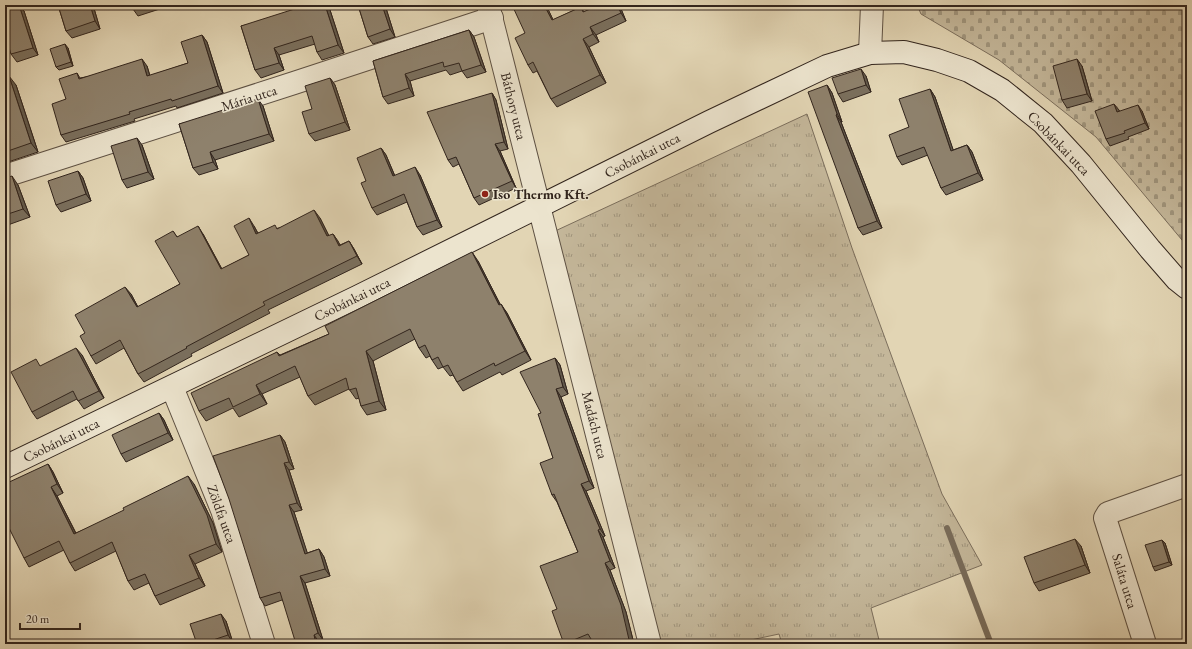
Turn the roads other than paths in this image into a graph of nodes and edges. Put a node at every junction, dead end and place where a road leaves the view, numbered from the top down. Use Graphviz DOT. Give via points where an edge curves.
graph roads {
  1 [pos="872,5"];
  2 [pos="490,12"];
  3 [pos="870,53"];
  4 [pos="5,176"];
  5 [pos="539,206"];
  6 [pos="1187,288"];
  7 [pos="172,387"];
  8 [pos="5,467"];
  9 [pos="1187,485"];
  10 [pos="264,644"];
  11 [pos="650,644"];
  12 [pos="1145,644"];
  1 -- 3 [label="street"];
  2 -- 4 [label="street, Mária utca" via="294,83"];
  2 -- 5 [label="street, Báthory utca"];
  3 -- 5 [label="street, Csobánkai utca" via="827,66 787,84"];
  3 -- 6 [label="street, Csobánkai utca" via="904,52 937,60 969,71 1002,90 1043,123 1159,259"];
  5 -- 7 [label="street, Csobánkai utca"];
  5 -- 11 [label="street, Madách utca"];
  7 -- 8 [label="street, Csobánkai utca"];
  7 -- 10 [label="street, Zöldfa utca" via="222,510"];
  9 -- 12 [label="street, Saláta utca" via="1108,513 1105,518"];
}
